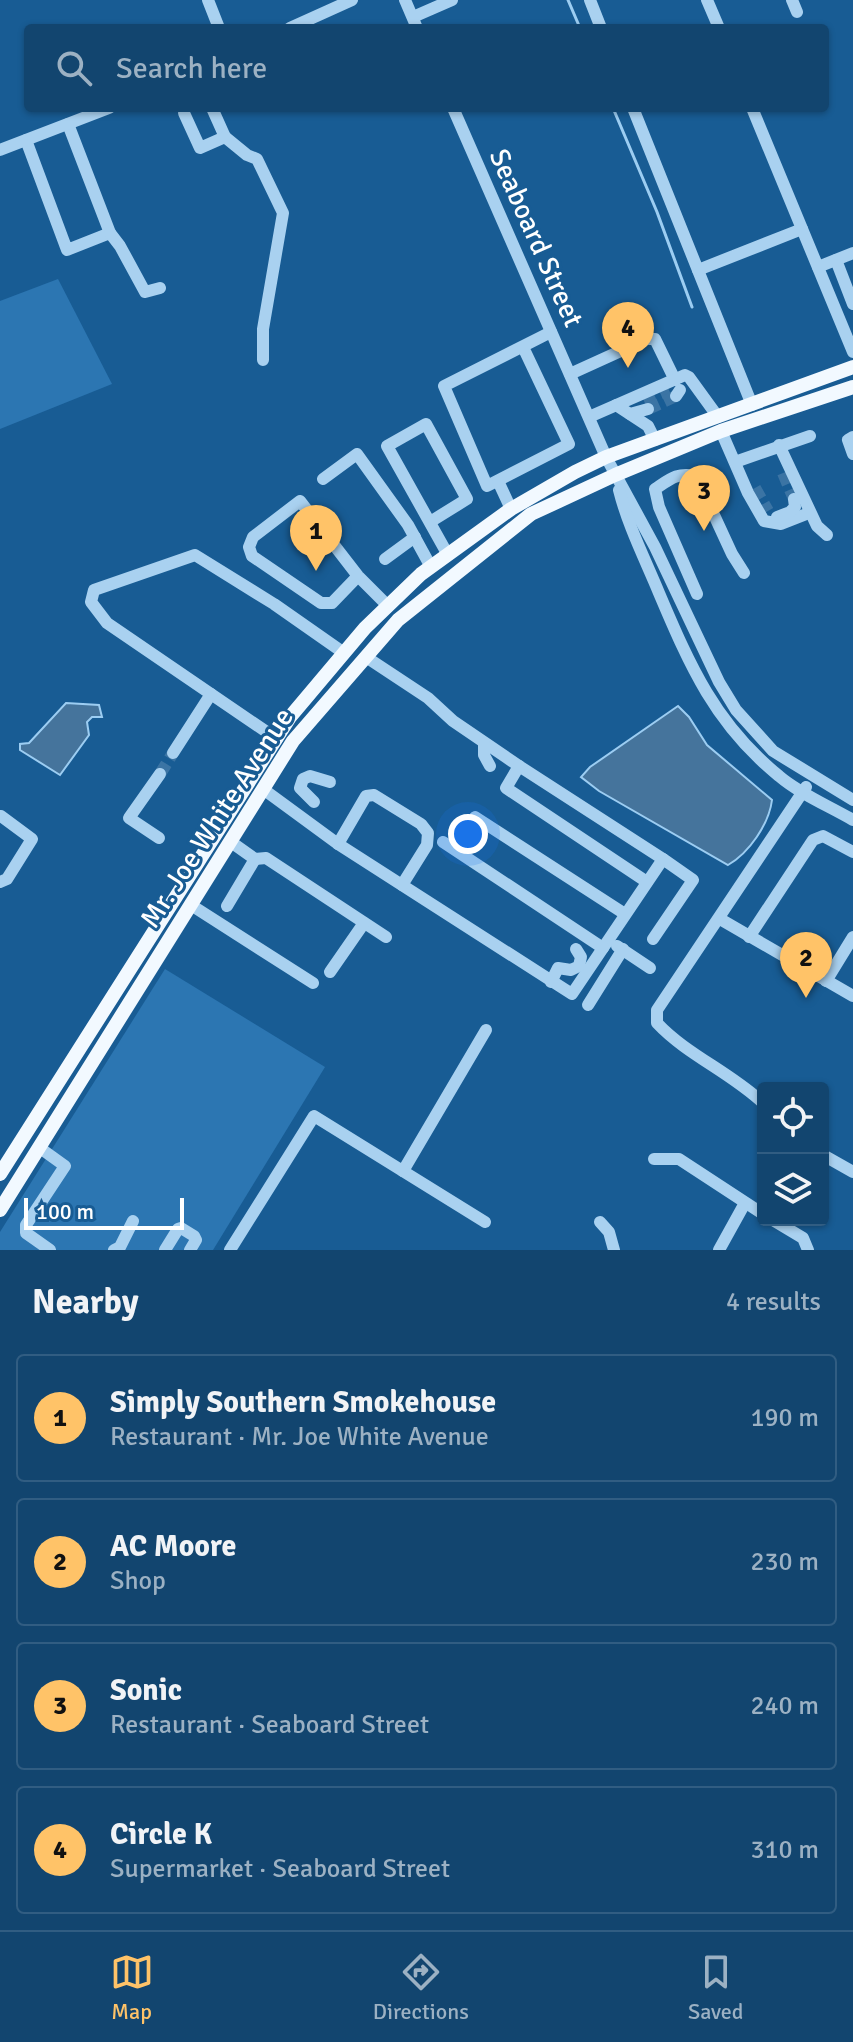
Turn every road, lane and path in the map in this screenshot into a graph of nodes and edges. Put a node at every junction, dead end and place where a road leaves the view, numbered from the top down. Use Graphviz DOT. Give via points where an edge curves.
graph roads {
  1 [pos="208,0"];
  2 [pos="352,0"];
  3 [pos="405,0"];
  4 [pos="452,0"];
  5 [pos="590,0"];
  6 [pos="707,0"];
  7 [pos="415,22"];
  8 [pos="217,24"];
  9 [pos="299,24"];
  10 [pos="599,24"];
  11 [pos="717,24"];
  12 [pos="99,112"];
  13 [pos="214,112"];
  14 [pos="455,112"];
  15 [pos="635,112"];
  16 [pos="754,112"];
  17 [pos="184,113"];
  18 [pos="68,124"];
  19 [pos="225,137"];
  20 [pos="26,140"];
  21 [pos="0,150"];
  22 [pos="802,229"];
  23 [pos="110,233"];
  24 [pos="853,253"];
  25 [pos="836,260"];
  26 [pos="853,264"];
  27 [pos="818,267"];
  28 [pos="698,270"];
  29 [pos="160,288"];
  30 [pos="853,290"];
  31 [pos="853,304"];
  32 [pos="551,332"];
  33 [pos="523,347"];
  34 [pos="853,352"];
  35 [pos="263,360"];
  36 [pos="853,367"];
  37 [pos="570,374"];
  38 [pos="853,387"];
  39 [pos="676,388"];
  40 [pos="616,405"];
  41 [pos="752,405"];
  42 [pos="589,417"];
  43 [pos="719,424"];
  44 [pos="810,436"];
  45 [pos="853,437"];
  46 [pos="655,440"];
  47 [pos="776,450"];
  48 [pos="853,454"];
  49 [pos="606,457"];
  50 [pos="735,462"];
  51 [pos="783,473"];
  52 [pos="615,475"];
  53 [pos="323,479"];
  54 [pos="498,481"];
  55 [pos="755,488"];
  56 [pos="794,499"];
  57 [pos="511,509"];
  58 [pos="768,511"];
  59 [pos="809,513"];
  60 [pos="430,522"];
  61 [pos="827,535"];
  62 [pos="415,537"];
  63 [pos="673,538"];
  64 [pos="655,547"];
  65 [pos="448,555"];
  66 [pos="385,559"];
  67 [pos="431,567"];
  68 [pos="744,573"];
  69 [pos="358,576"];
  70 [pos="697,594"];
  71 [pos="388,606"];
  72 [pos="344,653"];
  73 [pos="366,657"];
  74 [pos="211,694"];
  75 [pos="277,739"];
  76 [pos="484,743"];
  77 [pos="173,753"];
  78 [pos="519,766"];
  79 [pos="160,774"];
  80 [pos="812,777"];
  81 [pos="512,778"];
  82 [pos="330,782"];
  83 [pos="263,789"];
  84 [pos="803,791"];
  85 [pos="853,800"];
  86 [pos="314,802"];
  87 [pos="1,816"];
  88 [pos="475,817"];
  89 [pos="853,820"];
  90 [pos="159,838"];
  91 [pos="231,842"];
  92 [pos="443,842"];
  93 [pos="338,844"];
  94 [pos="853,852"];
  95 [pos="255,859"];
  96 [pos="663,859"];
  97 [pos="0,882"];
  98 [pos="647,882"];
  99 [pos="402,885"];
  100 [pos="191,905"];
  101 [pos="227,906"];
  102 [pos="625,914"];
  103 [pos="720,919"];
  104 [pos="364,923"];
  105 [pos="386,937"];
  106 [pos="749,937"];
  107 [pos="853,937"];
  108 [pos="653,939"];
  109 [pos="605,944"];
  110 [pos="576,949"];
  111 [pos="623,949"];
  112 [pos="650,968"];
  113 [pos="330,972"];
  114 [pos="826,981"];
  115 [pos="551,982"];
  116 [pos="313,983"];
  117 [pos="853,996"];
  118 [pos="588,1005"];
  119 [pos="486,1030"];
  120 [pos="757,1098"];
  121 [pos="40,1148"];
  122 [pos="829,1158"];
  123 [pos="654,1159"];
  124 [pos="403,1171"];
  125 [pos="853,1172"];
  126 [pos="0,1174"];
  127 [pos="745,1203"];
  128 [pos="0,1210"];
  129 [pos="757,1210"];
  130 [pos="133,1221"];
  131 [pos="485,1222"];
  132 [pos="600,1222"];
  133 [pos="783,1226"];
  134 [pos="235,1248"];
  135 [pos="50,1250"];
  136 [pos="114,1250"];
  137 [pos="165,1250"];
  138 [pos="190,1250"];
  139 [pos="614,1250"];
  140 [pos="719,1250"];
  141 [pos="808,1250"];
  1 -- 8 [label="street"];
  2 -- 9 [label="street"];
  3 -- 7 [label="street"];
  4 -- 7 [label="street"];
  5 -- 10 [label="street"];
  6 -- 11 [label="street"];
  12 -- 18 [label="street"];
  13 -- 19 [label="street"];
  14 -- 32 [label="street, Seaboard Street"];
  15 -- 28 [label="street"];
  16 -- 22 [label="street"];
  17 -- 19 [label="street" via="200,148"];
  18 -- 20 [label="street"];
  18 -- 23 [label="street"];
  19 -- 35 [label="street" via="257,159 283,213 263,329"];
  20 -- 21 [label="street"];
  20 -- 23 [label="street" via="67,250"];
  22 -- 27 [label="street"];
  22 -- 28 [label="street"];
  23 -- 29 [label="street" via="145,292"];
  24 -- 25 [label="street"];
  25 -- 27 [label="street"];
  25 -- 31 [label="street"];
  26 -- 30 [label="street" via="847,274"];
  27 -- 34 [label="street"];
  28 -- 41 [label="street"];
  32 -- 33 [label="street"];
  32 -- 37 [label="street, Seaboard Street"];
  33 -- 54 [label="street" via="569,444"];
  33 -- 54 [label="street" via="444,386 487,486"];
  36 -- 41 [label="main road, Mr. Joe White Avenue"];
  37 -- 39 [label="street" via="655,339"];
  37 -- 42 [label="street, Seaboard Street"];
  38 -- 43 [label="main road, Mr. Joe White Avenue"];
  39 -- 40 [label="street"];
  39 -- 43 [label="street" via="685,375"];
  40 -- 42 [label="street"];
  40 -- 46 [label="street" via="640,409"];
  41 -- 43 [label="main road, Mr. Joe White Avenue"];
  42 -- 49 [label="street, Seaboard Street"];
  43 -- 46 [label="main road, Mr. Joe White Avenue"];
  43 -- 50 [label="street"];
  43 -- 52 [label="main road, Mr. Joe White Avenue"];
  44 -- 47 [label="street"];
  45 -- 48 [label="street" via="848,440"];
  46 -- 49 [label="main road, Mr. Joe White Avenue"];
  47 -- 50 [label="street"];
  47 -- 51 [label="street"];
  47 -- 55 [label="street" via="746,463"];
  47 -- 59 [label="street"];
  49 -- 52 [label="street, Seaboard Street"];
  49 -- 57 [label="main road, Mr. Joe White Avenue"];
  50 -- 59 [label="street" via="764,521 781,524"];
  52 -- 64 [label="street, Seaboard Street"];
  52 -- 73 [label="main road, Mr. Joe White Avenue" via="531,514 398,620"];
  52 -- 84 [label="street, Seaboard Street" via="625,515 700,684 731,730 780,778"];
  53 -- 62 [label="street" via="357,454"];
  54 -- 57 [label="street"];
  56 -- 58 [label="street" via="795,507 781,517"];
  57 -- 65 [label="main road, Mr. Joe White Avenue"];
  59 -- 61 [label="street"];
  60 -- 60 [label="street" via="387,446 426,424 467,499"];
  60 -- 65 [label="street"];
  62 -- 66 [label="street"];
  62 -- 67 [label="street"];
  63 -- 64 [label="street"];
  63 -- 68 [label="street" via="655,489 683,473 696,476"];
  63 -- 70 [label="street"];
  64 -- 80 [label="street, Seaboard Street" via="736,710 773,751"];
  65 -- 67 [label="main road, Mr. Joe White Avenue"];
  67 -- 71 [label="main road, Mr. Joe White Avenue"];
  69 -- 69 [label="street" via="300,501 253,537 249,547 252,556 321,603 332,603"];
  69 -- 71 [label="street"];
  71 -- 72 [label="main road, Mr. Joe White Avenue"];
  72 -- 74 [label="street" via="195,555 94,590 91,602 107,623"];
  72 -- 75 [label="main road, Mr. Joe White Avenue"];
  73 -- 76 [label="street"];
  73 -- 83 [label="main road, Mr. Joe White Avenue" via="293,741"];
  74 -- 75 [label="street"];
  74 -- 77 [label="street"];
  75 -- 126 [label="main road, Mr. Joe White Avenue"];
  76 -- 78 [label="street"];
  76 -- 81 [label="street" via="484,755 495,769"];
  78 -- 81 [label="street"];
  78 -- 96 [label="street"];
  79 -- 90 [label="street" via="129,818"];
  80 -- 84 [label="street"];
  80 -- 85 [label="street, Seaboard Street"];
  81 -- 98 [label="street" via="506,788"];
  82 -- 86 [label="street" via="303,779 300,788"];
  83 -- 91 [label="main road, Mr. Joe White Avenue"];
  83 -- 93 [label="street"];
  84 -- 89 [label="street, Seaboard Street"];
  84 -- 103 [label="street"];
  87 -- 97 [label="street" via="32,839"];
  88 -- 102 [label="street"];
  91 -- 95 [label="street"];
  91 -- 100 [label="main road, Mr. Joe White Avenue"];
  92 -- 109 [label="street"];
  93 -- 99 [label="street"];
  93 -- 99 [label="street" via="366,796 374,795 421,824 428,833 427,845"];
  94 -- 106 [label="street" via="823,836 813,840"];
  95 -- 101 [label="street"];
  95 -- 104 [label="street" via="266,858"];
  96 -- 98 [label="street"];
  96 -- 108 [label="street" via="693,880"];
  98 -- 102 [label="street"];
  99 -- 115 [label="street"];
  100 -- 116 [label="street"];
  100 -- 121 [label="main road, Mr. Joe White Avenue"];
  102 -- 109 [label="street"];
  103 -- 106 [label="street"];
  103 -- 120 [label="street" via="657,1010 657,1023"];
  104 -- 105 [label="street"];
  104 -- 113 [label="street"];
  106 -- 114 [label="street"];
  107 -- 114 [label="street"];
  109 -- 111 [label="street"];
  109 -- 115 [label="street" via="572,994"];
  110 -- 115 [label="street" via="579,966 558,968"];
  111 -- 112 [label="street"];
  111 -- 118 [label="street"];
  114 -- 117 [label="street"];
  119 -- 124 [label="street"];
  121 -- 128 [label="main road, Mr. Joe White Avenue"];
  121 -- 135 [label="street" via="65,1166 26,1225 26,1233"];
  122 -- 125 [label="street"];
  123 -- 127 [label="street" via="679,1159"];
  124 -- 131 [label="street"];
  124 -- 134 [label="street" via="314,1116"];
  127 -- 129 [label="street"];
  127 -- 140 [label="street"];
  130 -- 136 [label="street"];
  132 -- 139 [label="street"];
  133 -- 141 [label="street" via="803,1238"];
  137 -- 138 [label="street" via="181,1228 196,1240"];
}
